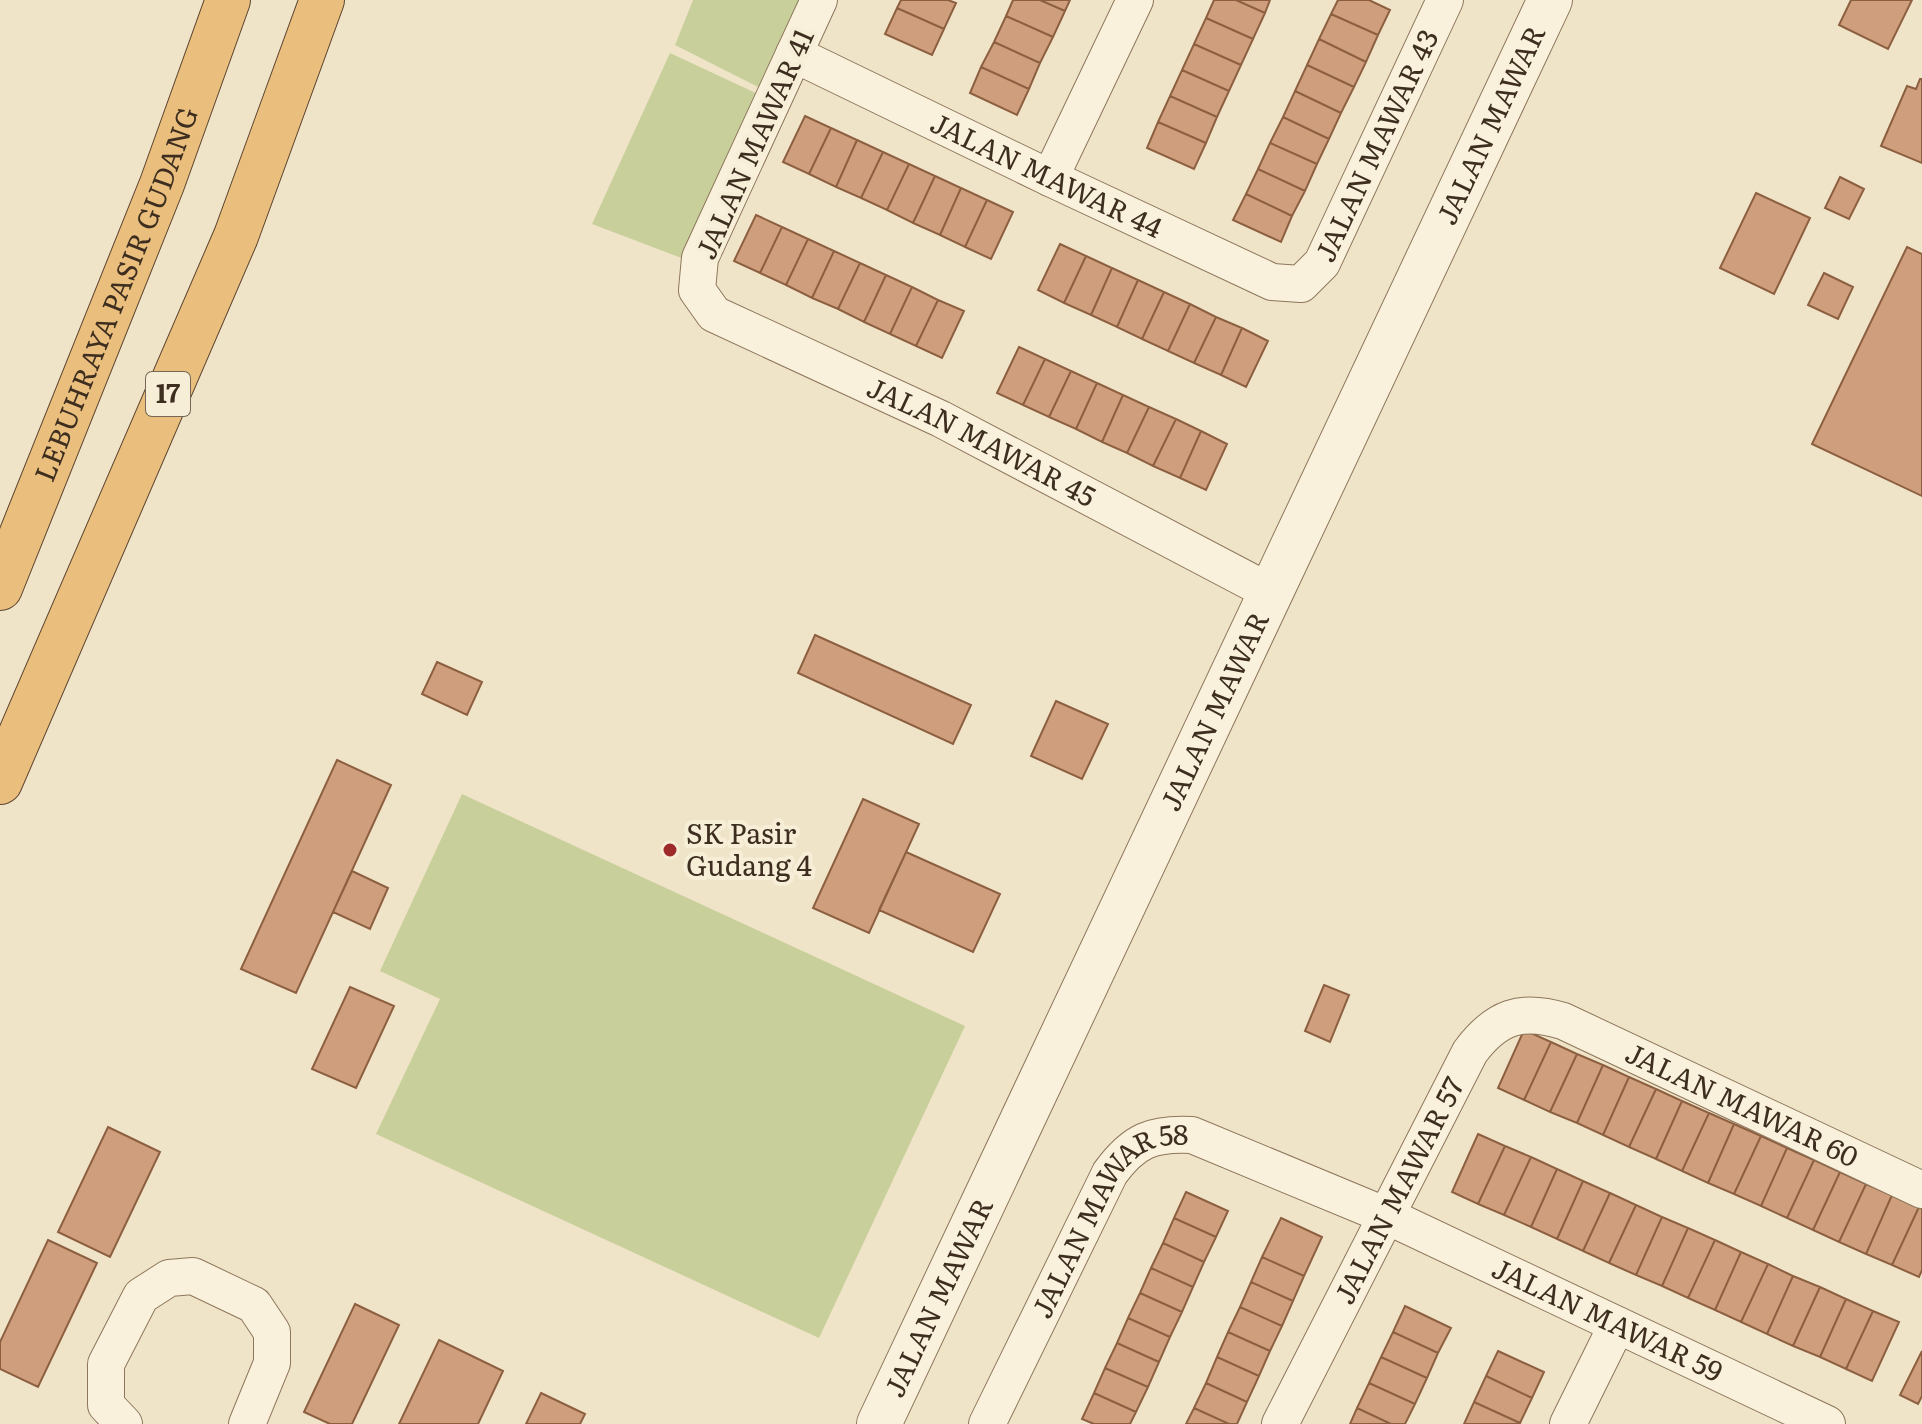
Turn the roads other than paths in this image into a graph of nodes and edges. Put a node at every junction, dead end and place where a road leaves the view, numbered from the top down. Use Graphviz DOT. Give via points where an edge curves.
graph roads {
  1 [pos="228,0"];
  2 [pos="322,0"];
  3 [pos="819,0"];
  4 [pos="1135,0"];
  5 [pos="1445,0"];
  6 [pos="1550,0"];
  7 [pos="794,54"];
  8 [pos="1050,178"];
  9 [pos="1301,284"];
  10 [pos="697,290"];
  11 [pos="0,588"];
  12 [pos="1270,592"];
  13 [pos="0,782"];
  14 [pos="1563,1021"];
  15 [pos="1922,1190"];
  16 [pos="1387,1216"];
  17 [pos="1617,1325"];
  18 [pos="124,1424"];
  19 [pos="248,1424"];
  20 [pos="879,1424"];
  21 [pos="987,1424"];
  22 [pos="1280,1424"];
  23 [pos="1568,1424"];
  24 [pos="1827,1424"];
  1 -- 11 [label="highway, LEBUHRAYA PASIR GUDANG" via="162,184"];
  2 -- 13 [label="highway, 17" via="236,236"];
  3 -- 7 [label="street, JALAN MAWAR 41"];
  4 -- 8 [label="street"];
  5 -- 9 [label="street, JALAN MAWAR 43" via="1322,263"];
  6 -- 12 [label="street, JALAN MAWAR"];
  7 -- 8 [label="street, JALAN MAWAR 44"];
  7 -- 10 [label="street, JALAN MAWAR 41" via="700,258"];
  8 -- 9 [label="street, JALAN MAWAR 44" via="1272,282"];
  10 -- 12 [label="street, JALAN MAWAR 45" via="714,314 941,419"];
  12 -- 20 [label="street, JALAN MAWAR"];
  14 -- 15 [label="street, JALAN MAWAR 60"];
  14 -- 16 [label="street, JALAN MAWAR 57" via="1521,1015 1483,1034"];
  16 -- 17 [label="street, JALAN MAWAR 59"];
  16 -- 21 [label="street, JALAN MAWAR 58" via="1192,1135 1161,1135 1140,1142 1110,1173"];
  16 -- 22 [label="street, JALAN MAWAR 57"];
  17 -- 23 [label="street"];
  17 -- 24 [label="street, JALAN MAWAR 59"];
  18 -- 19 [label="street" via="106,1405 106,1364 141,1296 169,1278 193,1276 254,1305 272,1332 272,1363"];
}
